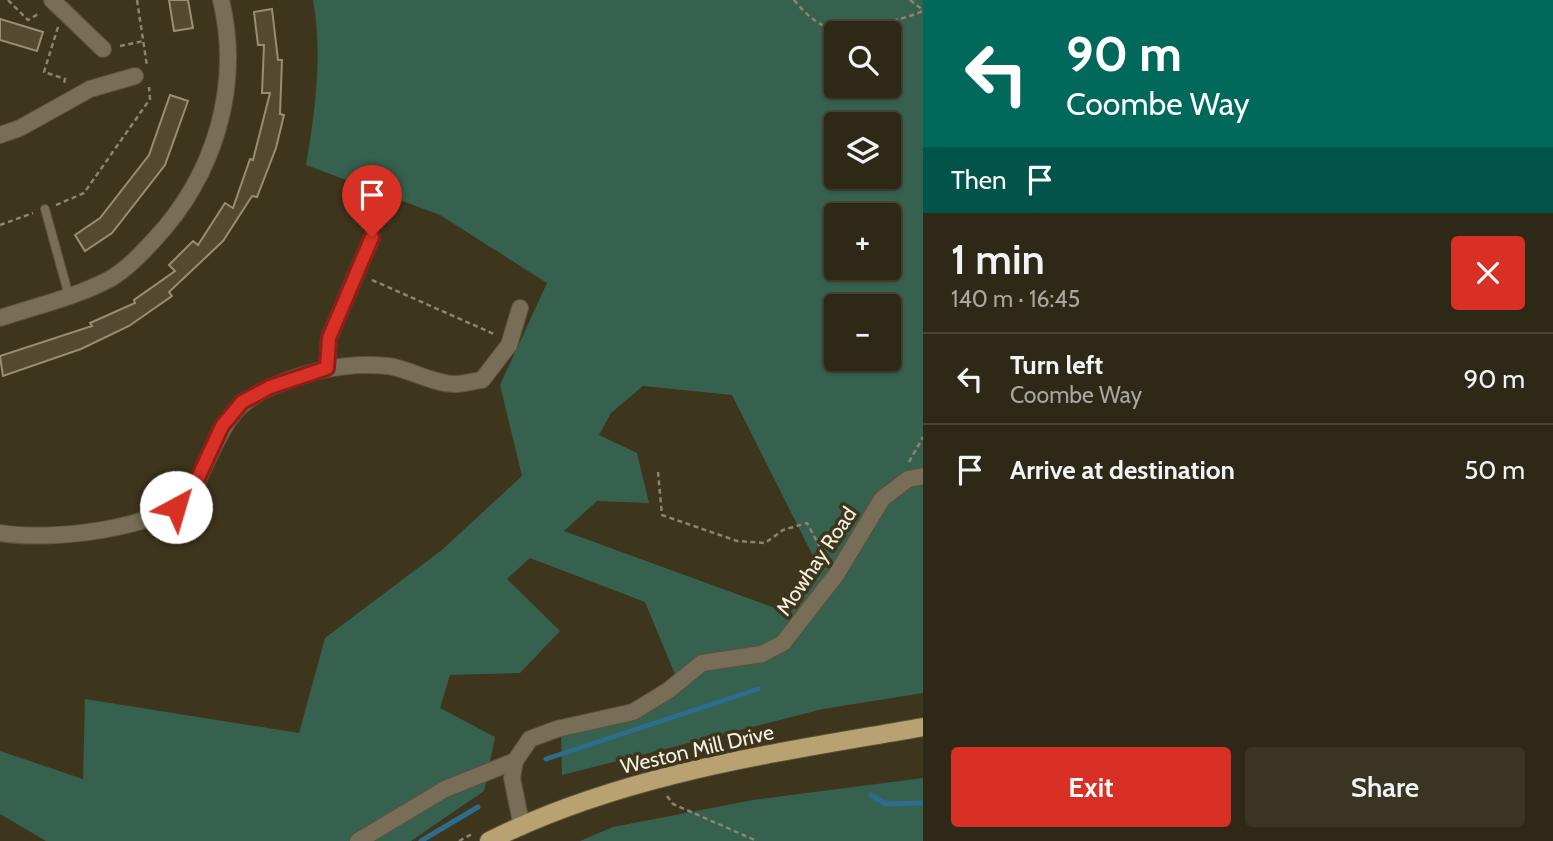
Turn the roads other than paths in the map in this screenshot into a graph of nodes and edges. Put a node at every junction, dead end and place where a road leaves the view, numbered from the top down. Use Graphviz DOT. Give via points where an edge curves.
graph roads {
  1 [pos="221,0"];
  2 [pos="57,5"];
  3 [pos="103,49"];
  4 [pos="141,74"];
  5 [pos="0,135"];
  6 [pos="45,209"];
  7 [pos="372,237"];
  8 [pos="69,296"];
  9 [pos="520,308"];
  10 [pos="0,318"];
  11 [pos="327,368"];
  12 [pos="915,477"];
  13 [pos="0,533"];
  14 [pos="923,727"];
  15 [pos="514,761"];
  16 [pos="522,827"];
  17 [pos="358,841"];
  18 [pos="489,841"];
  1 -- 8 [label="street" via="229,62 226,97 212,150 186,200 139,256 111,278"];
  2 -- 3 [label="street"];
  4 -- 5 [label="street" via="90,89"];
  6 -- 8 [label="lane"];
  7 -- 11 [label="street" via="329,338"];
  8 -- 10 [label="street"];
  9 -- 11 [label="street" via="510,341 482,380 453,384 389,366"];
  11 -- 13 [label="street" via="270,387 242,402 222,426 192,491 176,507 145,519 59,537"];
  12 -- 15 [label="street, Mowhay Road" via="882,499 836,575 783,643 762,654 702,663 633,712 530,739"];
  14 -- 16 [label="main road, Weston Mill Drive" via="719,764 560,810"];
  15 -- 16 [label="street" via="512,778"];
  15 -- 17 [label="street, Mowhay Road" via="445,789"];
  16 -- 18 [label="main road, Weston Mill Drive"];
}
